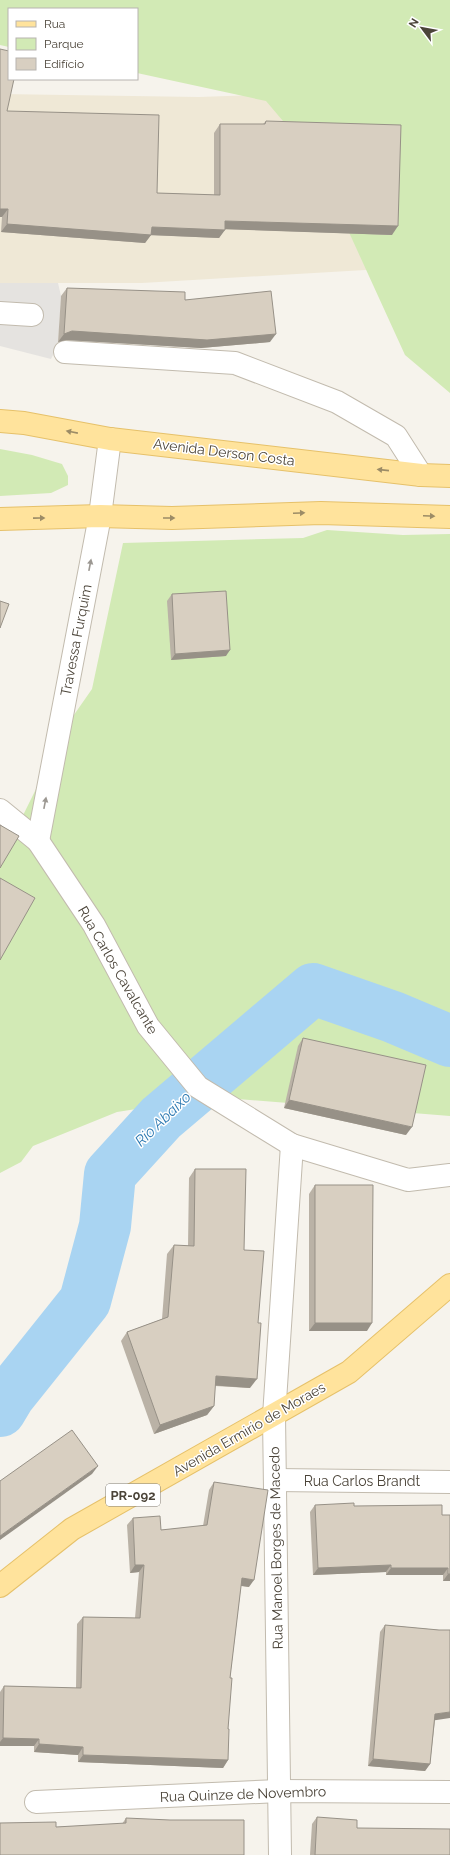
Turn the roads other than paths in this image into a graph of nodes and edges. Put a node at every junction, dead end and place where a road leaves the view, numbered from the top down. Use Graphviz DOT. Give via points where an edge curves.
graph roads {
  1 [pos="0,313"];
  2 [pos="32,315"];
  3 [pos="65,352"];
  4 [pos="0,421"];
  5 [pos="110,439"];
  6 [pos="422,475"];
  7 [pos="450,476"];
  8 [pos="100,516"];
  9 [pos="450,517"];
  10 [pos="0,519"];
  11 [pos="0,810"];
  12 [pos="38,841"];
  13 [pos="292,1146"];
  14 [pos="450,1175"];
  15 [pos="450,1285"];
  16 [pos="274,1416"];
  17 [pos="275,1480"];
  18 [pos="450,1482"];
  19 [pos="0,1586"];
  20 [pos="279,1791"];
  21 [pos="450,1792"];
  22 [pos="36,1802"];
  23 [pos="280,1855"];
  1 -- 2 [label="street"];
  3 -- 6 [label="street" via="235,363 337,402 396,436"];
  5 -- 4 [label="main road, Avenida Derson Costa, one-way"];
  6 -- 5 [label="main road, Avenida Derson Costa, one-way"];
  5 -- 8 [label="street, Travessa Furquim"];
  6 -- 7 [label="main road, Avenida Derson Costa"];
  8 -- 9 [label="main road, one-way" via="172,518 321,513"];
  10 -- 8 [label="main road, one-way"];
  12 -- 8 [label="street, Travessa Furquim, one-way"];
  11 -- 12 [label="street, Rua Carlos Cavalcante"];
  12 -- 13 [label="street, Rua Carlos Cavalcante" via="94,925 148,1026 198,1087"];
  13 -- 14 [label="street, Rua Carlos Cavalcante" via="408,1180"];
  13 -- 16 [label="street, Rua Manoel Borges de Macedo"];
  15 -- 16 [label="main road, Avenida Ermirio de Moraes / PR-092" via="349,1372"];
  16 -- 17 [label="street, Rua Manoel Borges de Macedo"];
  16 -- 19 [label="main road, Avenida Ermirio de Moraes / PR-092" via="72,1529"];
  17 -- 18 [label="street, Rua Carlos Brandt"];
  17 -- 20 [label="street, Rua Manoel Borges de Macedo"];
  20 -- 21 [label="street, Rua Quinze de Novembro"];
  20 -- 22 [label="street, Rua Quinze de Novembro"];
  20 -- 23 [label="street, Rua Manoel Borges de Macedo"];
}
